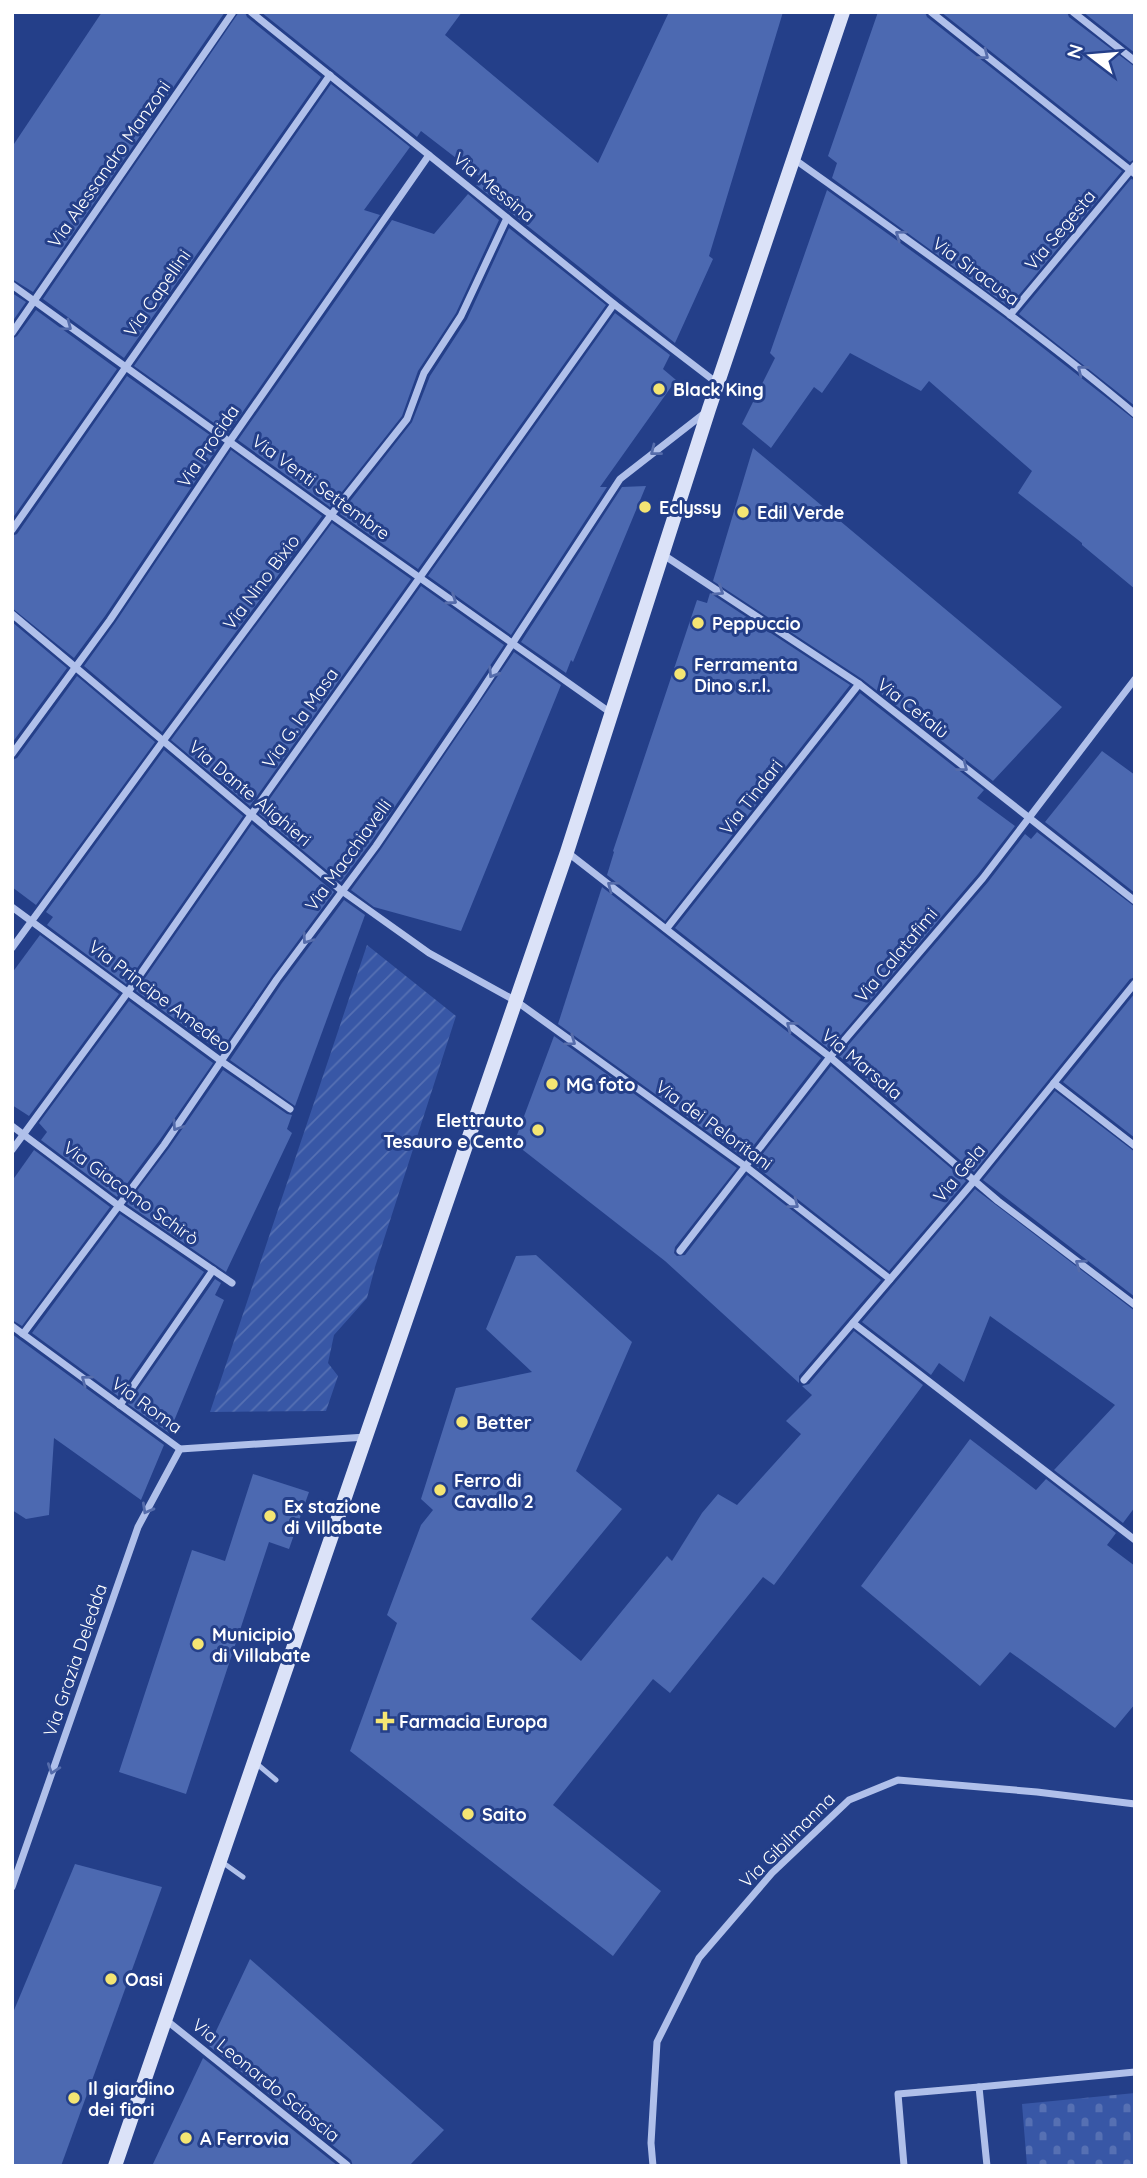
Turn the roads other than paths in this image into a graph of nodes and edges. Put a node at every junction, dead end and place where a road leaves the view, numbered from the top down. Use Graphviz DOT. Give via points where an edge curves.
graph roads {
  1 [pos="233,12"];
  2 [pos="251,12"];
  3 [pos="843,12"];
  4 [pos="931,12"];
  5 [pos="1073,12"];
  6 [pos="1135,61"];
  7 [pos="330,75"];
  8 [pos="429,155"];
  9 [pos="794,159"];
  10 [pos="1133,170"];
  11 [pos="507,218"];
  12 [pos="12,285"];
  13 [pos="33,301"];
  14 [pos="614,304"];
  15 [pos="1010,315"];
  16 [pos="12,333"];
  17 [pos="125,367"];
  18 [pos="718,384"];
  19 [pos="709,409"];
  20 [pos="1135,414"];
  21 [pos="230,441"];
  22 [pos="331,515"];
  23 [pos="12,530"];
  24 [pos="662,553"];
  25 [pos="419,577"];
  26 [pos="12,614"];
  27 [pos="513,643"];
  28 [pos="76,667"];
  29 [pos="1135,679"];
  30 [pos="859,684"];
  31 [pos="611,713"];
  32 [pos="163,741"];
  33 [pos="12,754"];
  34 [pos="251,815"];
  35 [pos="1027,818"];
  36 [pos="566,852"];
  37 [pos="342,891"];
  38 [pos="1135,901"];
  39 [pos="12,907"];
  40 [pos="32,921"];
  41 [pos="667,928"];
  42 [pos="12,948"];
  43 [pos="1135,984"];
  44 [pos="128,992"];
  45 [pos="516,1001"];
  46 [pos="830,1057"];
  47 [pos="221,1062"];
  48 [pos="1054,1083"];
  49 [pos="290,1109"];
  50 [pos="12,1126"];
  51 [pos="24,1135"];
  52 [pos="1135,1146"];
  53 [pos="12,1150"];
  54 [pos="746,1166"];
  55 [pos="975,1180"];
  56 [pos="119,1206"];
  57 [pos="680,1251"];
  58 [pos="213,1270"];
  59 [pos="890,1279"];
  60 [pos="232,1283"];
  61 [pos="1135,1305"];
  62 [pos="853,1323"];
  63 [pos="12,1326"];
  64 [pos="23,1334"];
  65 [pos="804,1380"];
  66 [pos="120,1405"];
  67 [pos="366,1437"];
  68 [pos="180,1449"];
  69 [pos="1135,1540"];
  70 [pos="254,1761"];
  71 [pos="276,1780"];
  72 [pos="1135,1804"];
  73 [pos="220,1860"];
  74 [pos="243,1877"];
  75 [pos="12,1887"];
  76 [pos="165,2019"];
  77 [pos="1135,2072"];
  78 [pos="979,2087"];
  79 [pos="347,2165"];
  80 [pos="115,2166"];
  81 [pos="653,2166"];
  82 [pos="904,2166"];
  83 [pos="987,2166"];
  1 -- 13 [label="street, Via Alessandro Manzoni"];
  2 -- 7 [label="street, Via Messina"];
  3 -- 9 [label="main road"];
  4 -- 10 [label="street, one-way"];
  5 -- 6 [label="street"];
  7 -- 8 [label="street, Via Messina"];
  7 -- 17 [label="street, Via Capellini"];
  8 -- 11 [label="street, Via Messina"];
  8 -- 21 [label="street, Via Procida"];
  15 -- 9 [label="street, Via Siracusa, one-way"];
  9 -- 18 [label="main road"];
  10 -- 15 [label="street, Via Segesta"];
  11 -- 14 [label="street, Via Messina"];
  11 -- 22 [label="street, Via Nino Bixio" via="461,316 424,373 407,419"];
  12 -- 13 [label="street, Via Venti Settembre"];
  13 -- 16 [label="street, Via Alessandro Manzoni"];
  13 -- 17 [label="street, Via Venti Settembre, one-way"];
  14 -- 18 [label="street, Via Messina"];
  14 -- 25 [label="street, Via G. la Masa"];
  20 -- 15 [label="street, Via Siracusa, one-way"];
  17 -- 21 [label="street, Via Venti Settembre"];
  17 -- 23 [label="street, Via Capellini"];
  18 -- 19 [label="main road"];
  19 -- 24 [label="main road"];
  19 -- 27 [label="street, Via Macchiavelli, one-way" via="620,479"];
  21 -- 22 [label="street, Via Venti Settembre"];
  21 -- 28 [label="street, Via Procida"];
  22 -- 25 [label="street, Via Venti Settembre"];
  22 -- 32 [label="street, Via Nino Bixio"];
  24 -- 30 [label="street, Via Cefalù, one-way"];
  24 -- 31 [label="main road"];
  25 -- 27 [label="street, Via Venti Settembre, one-way"];
  25 -- 34 [label="street, Via G. la Masa"];
  26 -- 28 [label="street, Via Dante Alighieri"];
  27 -- 31 [label="street, Via Venti Settembre"];
  27 -- 37 [label="street, Via Macchiavelli, one-way"];
  28 -- 32 [label="street, Via Dante Alighieri"];
  28 -- 33 [label="street, Via Procida"];
  29 -- 35 [label="street, Via Calatafimi"];
  30 -- 35 [label="street, Via Cefalù, one-way"];
  30 -- 41 [label="street, Via Tindari"];
  31 -- 36 [label="main road"];
  32 -- 34 [label="street, Via Dante Alighieri"];
  32 -- 40 [label="street, Via Nino Bixio"];
  34 -- 37 [label="street, Via Dante Alighieri"];
  34 -- 44 [label="street, Via G. la Masa"];
  35 -- 38 [label="street, Via Cefalù"];
  35 -- 46 [label="street, Via Calatafimi" via="983,878"];
  41 -- 36 [label="street, Via Marsala, one-way"];
  36 -- 45 [label="main road"];
  37 -- 45 [label="street, Via Dante Alighieri" via="429,953"];
  37 -- 47 [label="street, Via Macchiavelli, one-way"];
  39 -- 40 [label="street, Via Principe Amedeo"];
  40 -- 42 [label="street, Via Nino Bixio"];
  40 -- 44 [label="street, Via Principe Amedeo"];
  46 -- 41 [label="street, Via Marsala, one-way"];
  43 -- 48 [label="street, Via Gela"];
  44 -- 47 [label="street, Via Principe Amedeo"];
  44 -- 51 [label="street, Via G. la Masa"];
  45 -- 54 [label="street, Via dei Peloritani, one-way"];
  45 -- 67 [label="main road"];
  46 -- 54 [label="street, Via Calatafimi"];
  46 -- 55 [label="street, Via Marsala"];
  47 -- 49 [label="street, Via Principe Amedeo"];
  47 -- 56 [label="street, Via Macchiavelli, one-way"];
  48 -- 52 [label="street"];
  48 -- 55 [label="street, Via Gela"];
  50 -- 51 [label="street, Via Giacomo Schirò"];
  51 -- 53 [label="street, Via G. la Masa"];
  51 -- 56 [label="street, Via Giacomo Schirò"];
  54 -- 57 [label="street, Via Calatafimi"];
  54 -- 59 [label="street, Via dei Peloritani, one-way"];
  55 -- 59 [label="street, Via Gela"];
  61 -- 55 [label="street, Via Marsala, one-way"];
  56 -- 58 [label="street, Via Giacomo Schirò"];
  56 -- 64 [label="street, Via Macchiavelli"];
  58 -- 60 [label="street, Via Giacomo Schirò"];
  58 -- 66 [label="street"];
  59 -- 62 [label="street, Via Gela"];
  62 -- 65 [label="street, Via Gela"];
  62 -- 69 [label="street"];
  63 -- 64 [label="street, Via Roma"];
  66 -- 64 [label="street, Via Roma, one-way"];
  66 -- 68 [label="street, Via Roma"];
  67 -- 68 [label="street, Via Roma"];
  67 -- 70 [label="main road"];
  68 -- 75 [label="street, Via Grazia Deledda, one-way" via="138,1527"];
  70 -- 71 [label="lane"];
  70 -- 73 [label="main road"];
  72 -- 81 [label="street, Via Gibilmanna" via="898,1780 849,1800 772,1873 699,1958 657,2042"];
  73 -- 74 [label="lane"];
  73 -- 76 [label="main road"];
  76 -- 79 [label="street, Via Leonardo Sciascia"];
  76 -- 80 [label="main road"];
  77 -- 78 [label="street"];
  78 -- 82 [label="street" via="898,2094"];
  78 -- 83 [label="street"];
}
